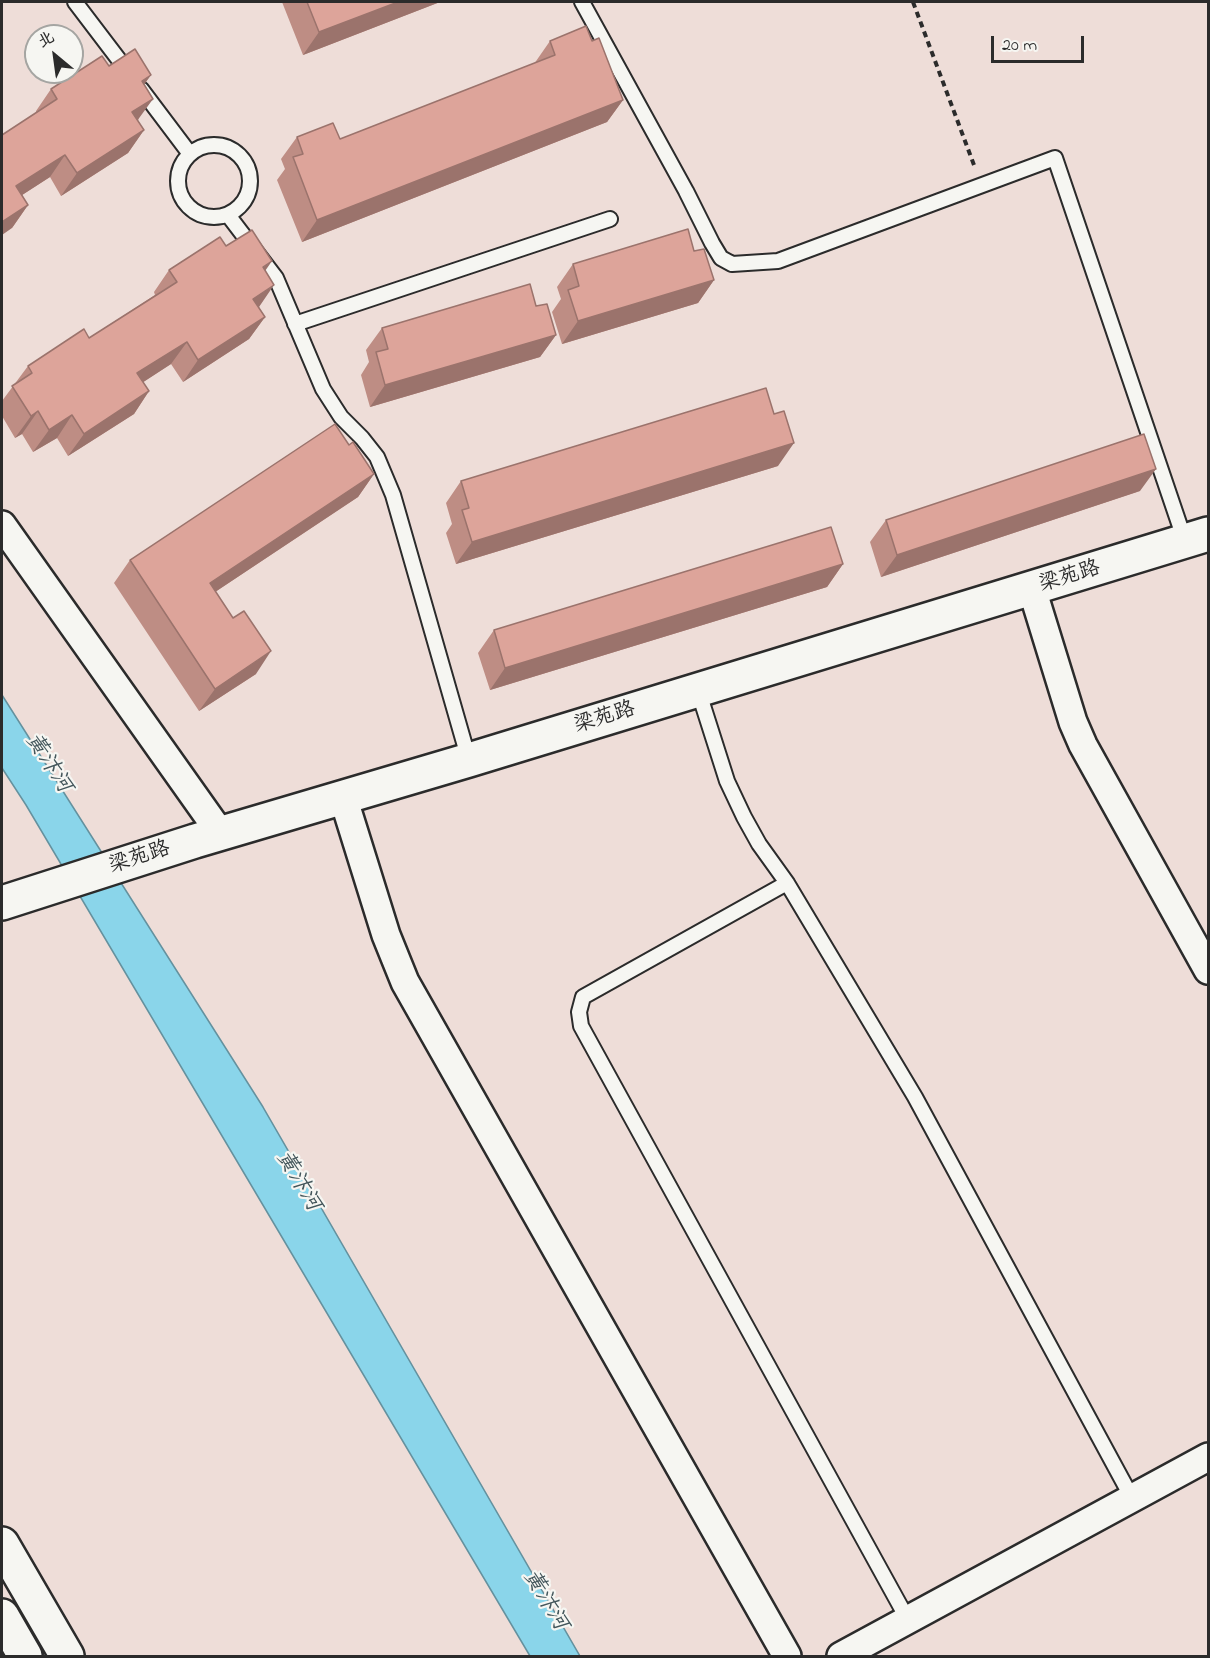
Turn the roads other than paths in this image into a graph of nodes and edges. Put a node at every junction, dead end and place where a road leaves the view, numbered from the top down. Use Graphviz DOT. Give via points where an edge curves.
graph roads {
  1 [pos="75,2"];
  2 [pos="582,2"];
  3 [pos="190,154"];
  4 [pos="228,215"];
  5 [pos="610,219"];
  6 [pos="295,324"];
  7 [pos="2,525"];
  8 [pos="1197,538"];
  9 [pos="1032,590"];
  10 [pos="698,690"];
  11 [pos="469,760"];
  12 [pos="343,797"];
  13 [pos="208,838"];
  14 [pos="787,884"];
  15 [pos="5,902"];
  16 [pos="1209,970"];
  17 [pos="1209,1457"];
  18 [pos="1132,1498"];
  19 [pos="2,1544"];
  20 [pos="2,1616"];
  21 [pos="908,1620"];
  22 [pos="25,1656"];
  23 [pos="67,1656"];
  24 [pos="787,1656"];
  25 [pos="841,1656"];
  1 -- 3 [label="lane"];
  2 -- 8 [label="lane" via="712,243 721,258 732,264 778,261 1055,158"];
  3 -- 4 [label="lane" via="178,175 182,200 202,216"];
  3 -- 4 [label="lane" via="214,145 232,150 245,162 250,185 246,198"];
  4 -- 6 [label="lane" via="276,278"];
  5 -- 6 [label="lane"];
  6 -- 11 [label="lane" via="323,389 340,417 376,457 393,495"];
  7 -- 13 [label="street"];
  8 -- 9 [label="street, 梁苑路"];
  9 -- 10 [label="street, 梁苑路"];
  9 -- 16 [label="street" via="1083,745"];
  10 -- 11 [label="street, 梁苑路"];
  10 -- 14 [label="lane" via="727,781 759,844"];
  11 -- 12 [label="street, 梁苑路"];
  12 -- 13 [label="street, 梁苑路"];
  12 -- 24 [label="street" via="386,935 405,982"];
  13 -- 15 [label="street, 梁苑路"];
  14 -- 18 [label="lane" via="915,1097"];
  14 -- 21 [label="lane" via="583,997 581,1026"];
  17 -- 18 [label="street"];
  18 -- 21 [label="street"];
  19 -- 23 [label="street"];
  20 -- 22 [label="street"];
  21 -- 25 [label="street"];
}
